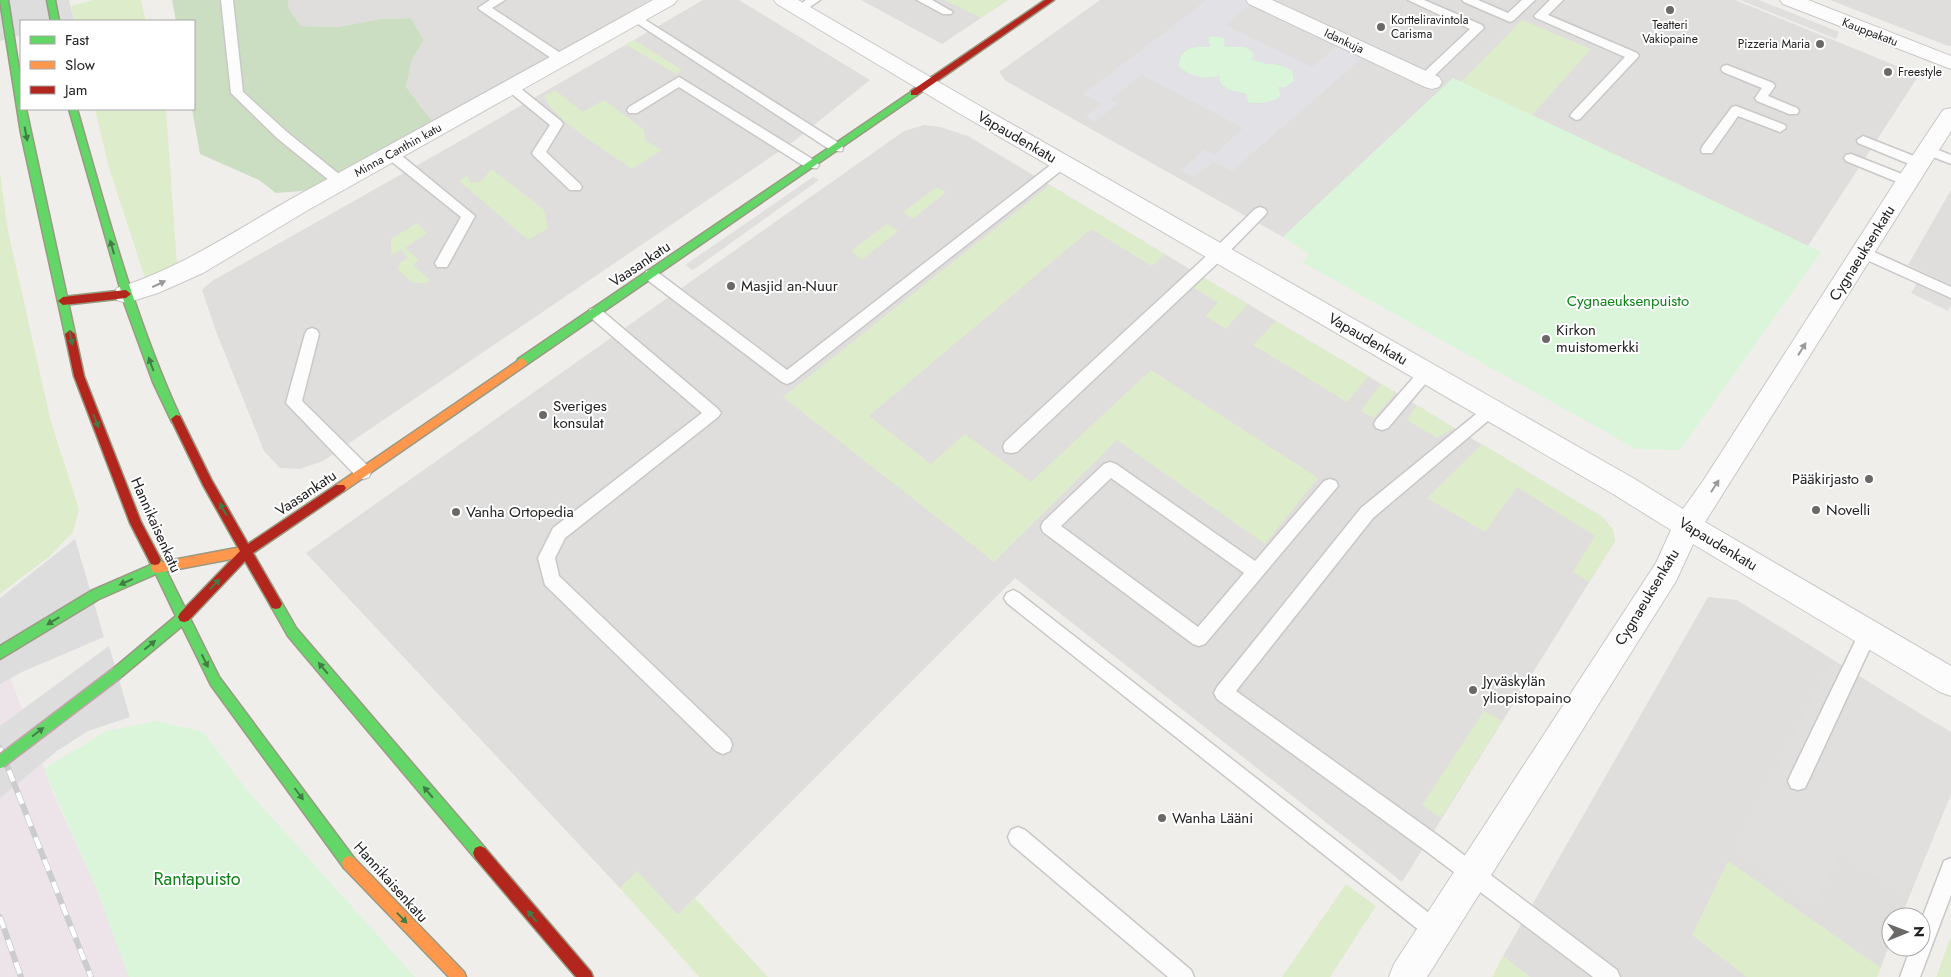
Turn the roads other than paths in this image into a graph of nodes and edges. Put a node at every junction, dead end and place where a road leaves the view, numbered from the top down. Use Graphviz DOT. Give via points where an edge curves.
graph roads {
  1 [pos="4,0"];
  2 [pos="51,0"];
  3 [pos="227,0"];
  4 [pos="499,0"];
  5 [pos="667,0"];
  6 [pos="923,0"];
  7 [pos="1050,0"];
  8 [pos="1256,0"];
  9 [pos="1414,0"];
  10 [pos="1468,0"];
  11 [pos="1529,0"];
  12 [pos="1557,0"];
  13 [pos="1790,0"];
  14 [pos="799,3"];
  15 [pos="947,12"];
  16 [pos="636,18"];
  17 [pos="55,20"];
  18 [pos="561,59"];
  19 [pos="1951,63"];
  20 [pos="1727,69"];
  21 [pos="1428,80"];
  22 [pos="928,84"];
  23 [pos="511,87"];
  24 [pos="20,101"];
  25 [pos="21,110"];
  26 [pos="73,110"];
  27 [pos="633,110"];
  28 [pos="1793,111"];
  29 [pos="1951,115"];
  30 [pos="1576,116"];
  31 [pos="1780,128"];
  32 [pos="1863,140"];
  33 [pos="837,148"];
  34 [pos="1707,150"];
  35 [pos="391,154"];
  36 [pos="1851,158"];
  37 [pos="1951,160"];
  38 [pos="1062,163"];
  39 [pos="1918,164"];
  40 [pos="812,165"];
  41 [pos="340,182"];
  42 [pos="575,187"];
  43 [pos="1260,212"];
  44 [pos="1863,252"];
  45 [pos="1219,254"];
  46 [pos="442,263"];
  47 [pos="651,275"];
  48 [pos="1951,293"];
  49 [pos="126,294"];
  50 [pos="62,301"];
  51 [pos="595,313"];
  52 [pos="312,334"];
  53 [pos="1426,373"];
  54 [pos="1491,410"];
  55 [pos="1382,424"];
  56 [pos="1011,447"];
  57 [pos="363,472"];
  58 [pos="1330,486"];
  59 [pos="1687,526"];
  60 [pos="247,551"];
  61 [pos="157,568"];
  62 [pos="1256,572"];
  63 [pos="1013,598"];
  64 [pos="184,618"];
  65 [pos="1868,633"];
  66 [pos="0,653"];
  67 [pos="1951,682"];
  68 [pos="723,745"];
  69 [pos="0,762"];
  70 [pos="1798,781"];
  71 [pos="1018,837"];
  72 [pos="1951,868"];
  73 [pos="1473,874"];
  74 [pos="1436,931"];
  75 [pos="1410,976"];
  76 [pos="459,977"];
  77 [pos="586,977"];
  78 [pos="1184,977"];
  79 [pos="1610,977"];
  80 [pos="1910,977"];
  1 -- 24 [label="main road, Hannikaisenkatu, one-way"];
  2 -- 17 [label="main road"];
  3 -- 41 [label="lane" via="237,93"];
  4 -- 18 [label="lane" via="484,8"];
  5 -- 16 [label="street, Minna Canthin katu"];
  6 -- 15 [label="lane"];
  7 -- 22 [label="main road, Vaasankatu"];
  8 -- 21 [label="street, Idankuja"];
  9 -- 21 [label="lane" via="1478,28"];
  10 -- 11 [label="lane" via="1510,18"];
  12 -- 30 [label="lane" via="1540,16 1633,56"];
  13 -- 19 [label="street, Kauppakatu"];
  14 -- 22 [label="street, Vapaudenkatu" via="889,64"];
  16 -- 18 [label="street, Minna Canthin katu"];
  16 -- 33 [label="lane"];
  18 -- 23 [label="street, Minna Canthin katu"];
  20 -- 28 [label="lane" via="1769,86 1761,98"];
  22 -- 33 [label="main road, Vaasankatu"];
  22 -- 38 [label="street, Vapaudenkatu"];
  23 -- 35 [label="street, Minna Canthin katu"];
  23 -- 42 [label="lane" via="557,124 539,153"];
  25 -- 50 [label="main road, Hannikaisenkatu, one-way"];
  49 -- 26 [label="main road, one-way"];
  27 -- 40 [label="lane" via="679,81"];
  29 -- 39 [label="street, Cygnaeuksenkatu"];
  31 -- 34 [label="lane" via="1736,110"];
  32 -- 39 [label="lane"];
  33 -- 40 [label="main road, Vaasankatu"];
  35 -- 41 [label="street, Minna Canthin katu"];
  35 -- 46 [label="lane" via="468,216"];
  36 -- 39 [label="lane"];
  37 -- 39 [label="lane"];
  38 -- 45 [label="street, Vapaudenkatu"];
  38 -- 47 [label="lane" via="787,378"];
  39 -- 44 [label="street, Cygnaeuksenkatu"];
  40 -- 47 [label="main road, Vaasankatu"];
  49 -- 41 [label="street, Minna Canthin katu, one-way" via="152,288 190,269"];
  43 -- 45 [label="lane"];
  44 -- 48 [label="lane"];
  59 -- 44 [label="street, Cygnaeuksenkatu, one-way"];
  45 -- 53 [label="street, Vapaudenkatu"];
  45 -- 56 [label="lane"];
  47 -- 51 [label="main road, Vaasankatu"];
  49 -- 50 [label="main road"];
  60 -- 49 [label="main road, one-way" via="159,385"];
  50 -- 61 [label="main road, Hannikaisenkatu, one-way" via="79,376 136,523"];
  51 -- 57 [label="main road, Vaasankatu"];
  51 -- 68 [label="lane" via="713,412 559,533 546,558 551,580"];
  52 -- 57 [label="lane" via="294,403"];
  53 -- 54 [label="street, Vapaudenkatu"];
  53 -- 55 [label="lane"];
  54 -- 59 [label="street, Vapaudenkatu"];
  54 -- 73 [label="lane" via="1367,513 1223,692"];
  57 -- 60 [label="main road, Vaasankatu"];
  58 -- 62 [label="lane"];
  59 -- 65 [label="street, Vapaudenkatu"];
  59 -- 73 [label="street, Cygnaeuksenkatu" via="1666,572"];
  60 -- 61 [label="main road, Vaasankatu"];
  64 -- 60 [label="main road, Vaasankatu, one-way"];
  77 -- 60 [label="main road, one-way" via="292,632"];
  61 -- 64 [label="main road, Hannikaisenkatu"];
  61 -- 66 [label="main road, Vaasankatu, one-way" via="95,595"];
  62 -- 62 [label="lane" via="1110,468 1049,527 1198,638"];
  63 -- 74 [label="lane"];
  69 -- 64 [label="main road, Vaasankatu, one-way, bridge" via="117,674"];
  64 -- 76 [label="main road, Hannikaisenkatu, one-way" via="215,681 355,870"];
  65 -- 67 [label="street, Vapaudenkatu"];
  65 -- 70 [label="lane"];
  71 -- 78 [label="lane"];
  72 -- 80 [label="lane"];
  73 -- 74 [label="street, Cygnaeuksenkatu"];
  73 -- 79 [label="lane"];
  74 -- 75 [label="street, Cygnaeuksenkatu"];
}
